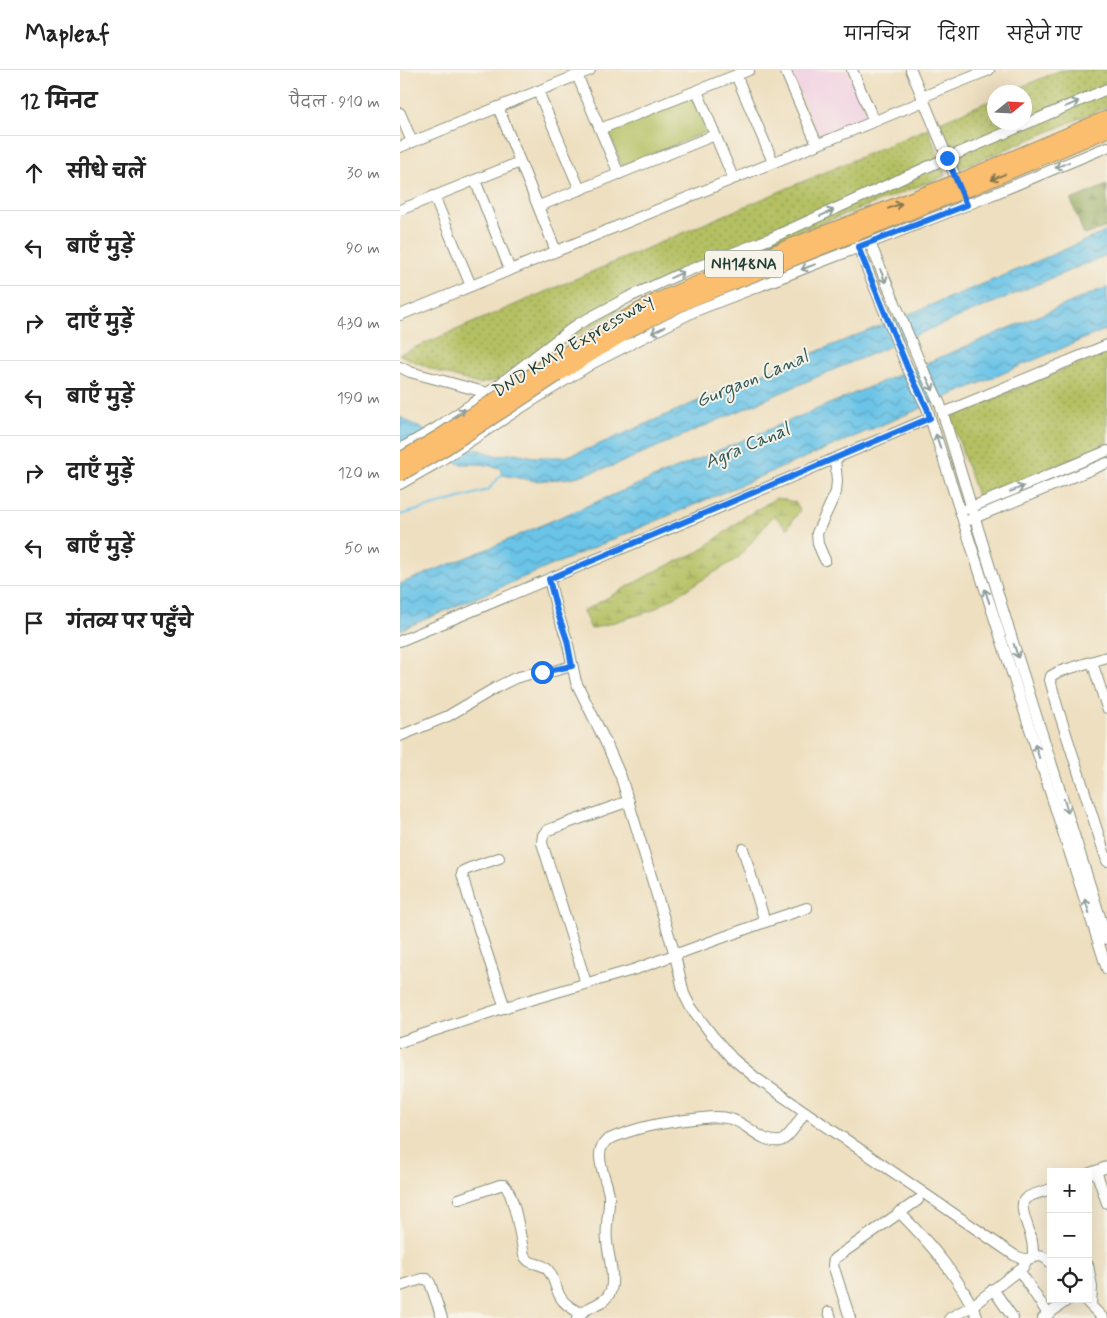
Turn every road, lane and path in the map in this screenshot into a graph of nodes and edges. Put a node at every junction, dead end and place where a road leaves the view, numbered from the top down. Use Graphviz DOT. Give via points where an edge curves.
graph roads {
  1 [pos="590,70"];
  2 [pos="749,70"];
  3 [pos="785,70"];
  4 [pos="852,70"];
  5 [pos="911,70"];
  6 [pos="989,70"];
  7 [pos="974,73"];
  8 [pos="577,75"];
  9 [pos="736,75"];
  10 [pos="1107,88"];
  11 [pos="538,91"];
  12 [pos="697,91"];
  13 [pos="923,99"];
  14 [pos="498,107"];
  15 [pos="400,112"];
  16 [pos="1107,118"];
  17 [pos="874,121"];
  18 [pos="600,129"];
  19 [pos="1107,130"];
  20 [pos="715,135"];
  21 [pos="412,142"];
  22 [pos="817,144"];
  23 [pos="400,147"];
  24 [pos="1107,147"];
  25 [pos="947,158"];
  26 [pos="520,162"];
  27 [pos="773,162"];
  28 [pos="619,174"];
  29 [pos="734,178"];
  30 [pos="475,180"];
  31 [pos="967,183"];
  32 [pos="580,190"];
  33 [pos="434,196"];
  34 [pos="967,205"];
  35 [pos="539,206"];
  36 [pos="400,210"];
  37 [pos="870,243"];
  38 [pos="858,247"];
  39 [pos="556,251"];
  40 [pos="510,270"];
  41 [pos="471,286"];
  42 [pos="401,312"];
  43 [pos="1107,345"];
  44 [pos="526,363"];
  45 [pos="400,367"];
  46 [pos="553,369"];
  47 [pos="488,393"];
  48 [pos="545,393"];
  49 [pos="941,408"];
  50 [pos="929,413"];
  51 [pos="402,448"];
  52 [pos="1107,451"];
  53 [pos="835,459"];
  54 [pos="400,460"];
  55 [pos="1107,463"];
  56 [pos="400,474"];
  57 [pos="400,484"];
  58 [pos="960,512"];
  59 [pos="973,513"];
  60 [pos="963,522"];
  61 [pos="826,560"];
  62 [pos="549,579"];
  63 [pos="400,641"];
  64 [pos="1107,657"];
  65 [pos="1092,662"];
  66 [pos="572,666"];
  67 [pos="1107,708"];
  68 [pos="400,736"];
  69 [pos="629,801"];
  70 [pos="743,849"];
  71 [pos="499,858"];
  72 [pos="1107,861"];
  73 [pos="807,908"];
  74 [pos="765,922"];
  75 [pos="1107,939"];
  76 [pos="675,955"];
  77 [pos="1107,969"];
  78 [pos="586,983"];
  79 [pos="505,1008"];
  80 [pos="400,1042"];
  81 [pos="805,1112"];
  82 [pos="1107,1167"];
  83 [pos="1092,1173"];
  84 [pos="1047,1190"];
  85 [pos="459,1199"];
  86 [pos="918,1200"];
  87 [pos="1107,1203"];
  88 [pos="900,1212"];
  89 [pos="1030,1258"];
  90 [pos="1047,1260"];
  91 [pos="1019,1270"];
  92 [pos="400,1286"];
  93 [pos="993,1289"];
  94 [pos="1063,1303"];
  95 [pos="1088,1303"];
  96 [pos="972,1306"];
  97 [pos="579,1315"];
  98 [pos="1045,1316"];
  99 [pos="442,1318"];
  100 [pos="850,1318"];
  101 [pos="950,1318"];
  102 [pos="978,1318"];
  103 [pos="1013,1318"];
  104 [pos="1103,1318"];
  1 -- 8 [label="street"];
  2 -- 9 [label="street"];
  3 -- 22 [label="street"];
  4 -- 17 [label="street"];
  5 -- 13 [label="street"];
  6 -- 7 [label="street"];
  7 -- 13 [label="street"];
  8 -- 11 [label="street"];
  8 -- 18 [label="street"];
  9 -- 12 [label="street"];
  9 -- 27 [label="street"];
  25 -- 10 [label="street, one-way"];
  11 -- 14 [label="street"];
  11 -- 32 [label="street"];
  12 -- 18 [label="street"];
  12 -- 20 [label="street"];
  13 -- 17 [label="street"];
  13 -- 25 [label="street"];
  14 -- 21 [label="street"];
  14 -- 26 [label="street"];
  15 -- 21 [label="street"];
  16 -- 31 [label="highway, DND KMP Expressway / NH148NA"];
  17 -- 22 [label="street"];
  18 -- 28 [label="street"];
  19 -- 31 [label="highway, DND KMP Expressway / NH148NA, one-way"];
  20 -- 28 [label="street"];
  20 -- 29 [label="street"];
  21 -- 23 [label="street"];
  22 -- 27 [label="street"];
  24 -- 34 [label="street, one-way"];
  25 -- 34 [label="street"];
  44 -- 25 [label="street, one-way" via="578,324 629,297 769,239"];
  26 -- 30 [label="street"];
  26 -- 35 [label="street"];
  27 -- 29 [label="street"];
  28 -- 32 [label="street"];
  29 -- 39 [label="street"];
  30 -- 33 [label="street"];
  30 -- 40 [label="street"];
  31 -- 46 [label="highway, DND KMP Expressway / NH148NA, bridge" via="717,275 656,301 624,319"];
  32 -- 35 [label="street"];
  33 -- 36 [label="street"];
  33 -- 41 [label="street"];
  34 -- 37 [label="street"];
  35 -- 39 [label="street"];
  37 -- 38 [label="street"];
  37 -- 49 [label="street, one-way"];
  38 -- 48 [label="street, one-way" via="694,311 594,363"];
  38 -- 50 [label="street"];
  39 -- 40 [label="street"];
  40 -- 41 [label="street"];
  41 -- 42 [label="street"];
  43 -- 49 [label="street"];
  44 -- 47 [label="street"];
  44 -- 48 [label="street"];
  45 -- 47 [label="street"];
  46 -- 54 [label="highway, DND KMP Expressway / NH148NA, bridge"];
  46 -- 56 [label="highway, DND KMP Expressway / NH148NA, bridge" via="445,448"];
  51 -- 47 [label="street, one-way"];
  48 -- 57 [label="street"];
  49 -- 59 [label="street"];
  50 -- 53 [label="street"];
  58 -- 50 [label="street, one-way"];
  59 -- 52 [label="street, one-way"];
  53 -- 61 [label="street" via="836,492 817,533 818,544"];
  53 -- 62 [label="street"];
  55 -- 59 [label="street"];
  58 -- 59 [label="street"];
  58 -- 60 [label="street"];
  59 -- 60 [label="street"];
  59 -- 75 [label="street, one-way"];
  77 -- 60 [label="street, one-way"];
  62 -- 63 [label="street"];
  62 -- 66 [label="street"];
  64 -- 65 [label="street"];
  65 -- 67 [label="street"];
  65 -- 72 [label="street" via="1054,674 1050,684"];
  66 -- 68 [label="street" via="515,678 448,716"];
  66 -- 69 [label="street" via="576,682 607,745"];
  69 -- 76 [label="street"];
  69 -- 78 [label="street" via="548,830 542,838"];
  70 -- 74 [label="street"];
  71 -- 79 [label="street" via="462,874"];
  73 -- 74 [label="street"];
  74 -- 76 [label="street"];
  76 -- 78 [label="street"];
  76 -- 81 [label="street" via="684,994 712,1035 756,1078"];
  78 -- 79 [label="street"];
  79 -- 80 [label="street"];
  81 -- 89 [label="street" via="1014,1255"];
  81 -- 97 [label="street" via="786,1138 779,1141 766,1139 735,1120 719,1117 666,1122 607,1140 600,1150 600,1158 608,1191 606,1240 612,1285 604,1301"];
  82 -- 83 [label="street"];
  83 -- 87 [label="street"];
  84 -- 89 [label="street" via="1028,1197 1023,1203 1033,1243"];
  85 -- 97 [label="street" via="500,1185 507,1187 524,1255 528,1262 546,1268 562,1300"];
  86 -- 88 [label="street"];
  88 -- 96 [label="street" via="940,1257"];
  88 -- 100 [label="street" via="834,1259 833,1265"];
  89 -- 90 [label="street" via="1040,1256"];
  89 -- 91 [label="street"];
  91 -- 93 [label="street"];
  91 -- 98 [label="street"];
  92 -- 99 [label="street" via="428,1279"];
  93 -- 96 [label="street"];
  93 -- 103 [label="street"];
  94 -- 98 [label="street"];
  95 -- 104 [label="street"];
  96 -- 101 [label="street"];
  96 -- 102 [label="street"];
}
